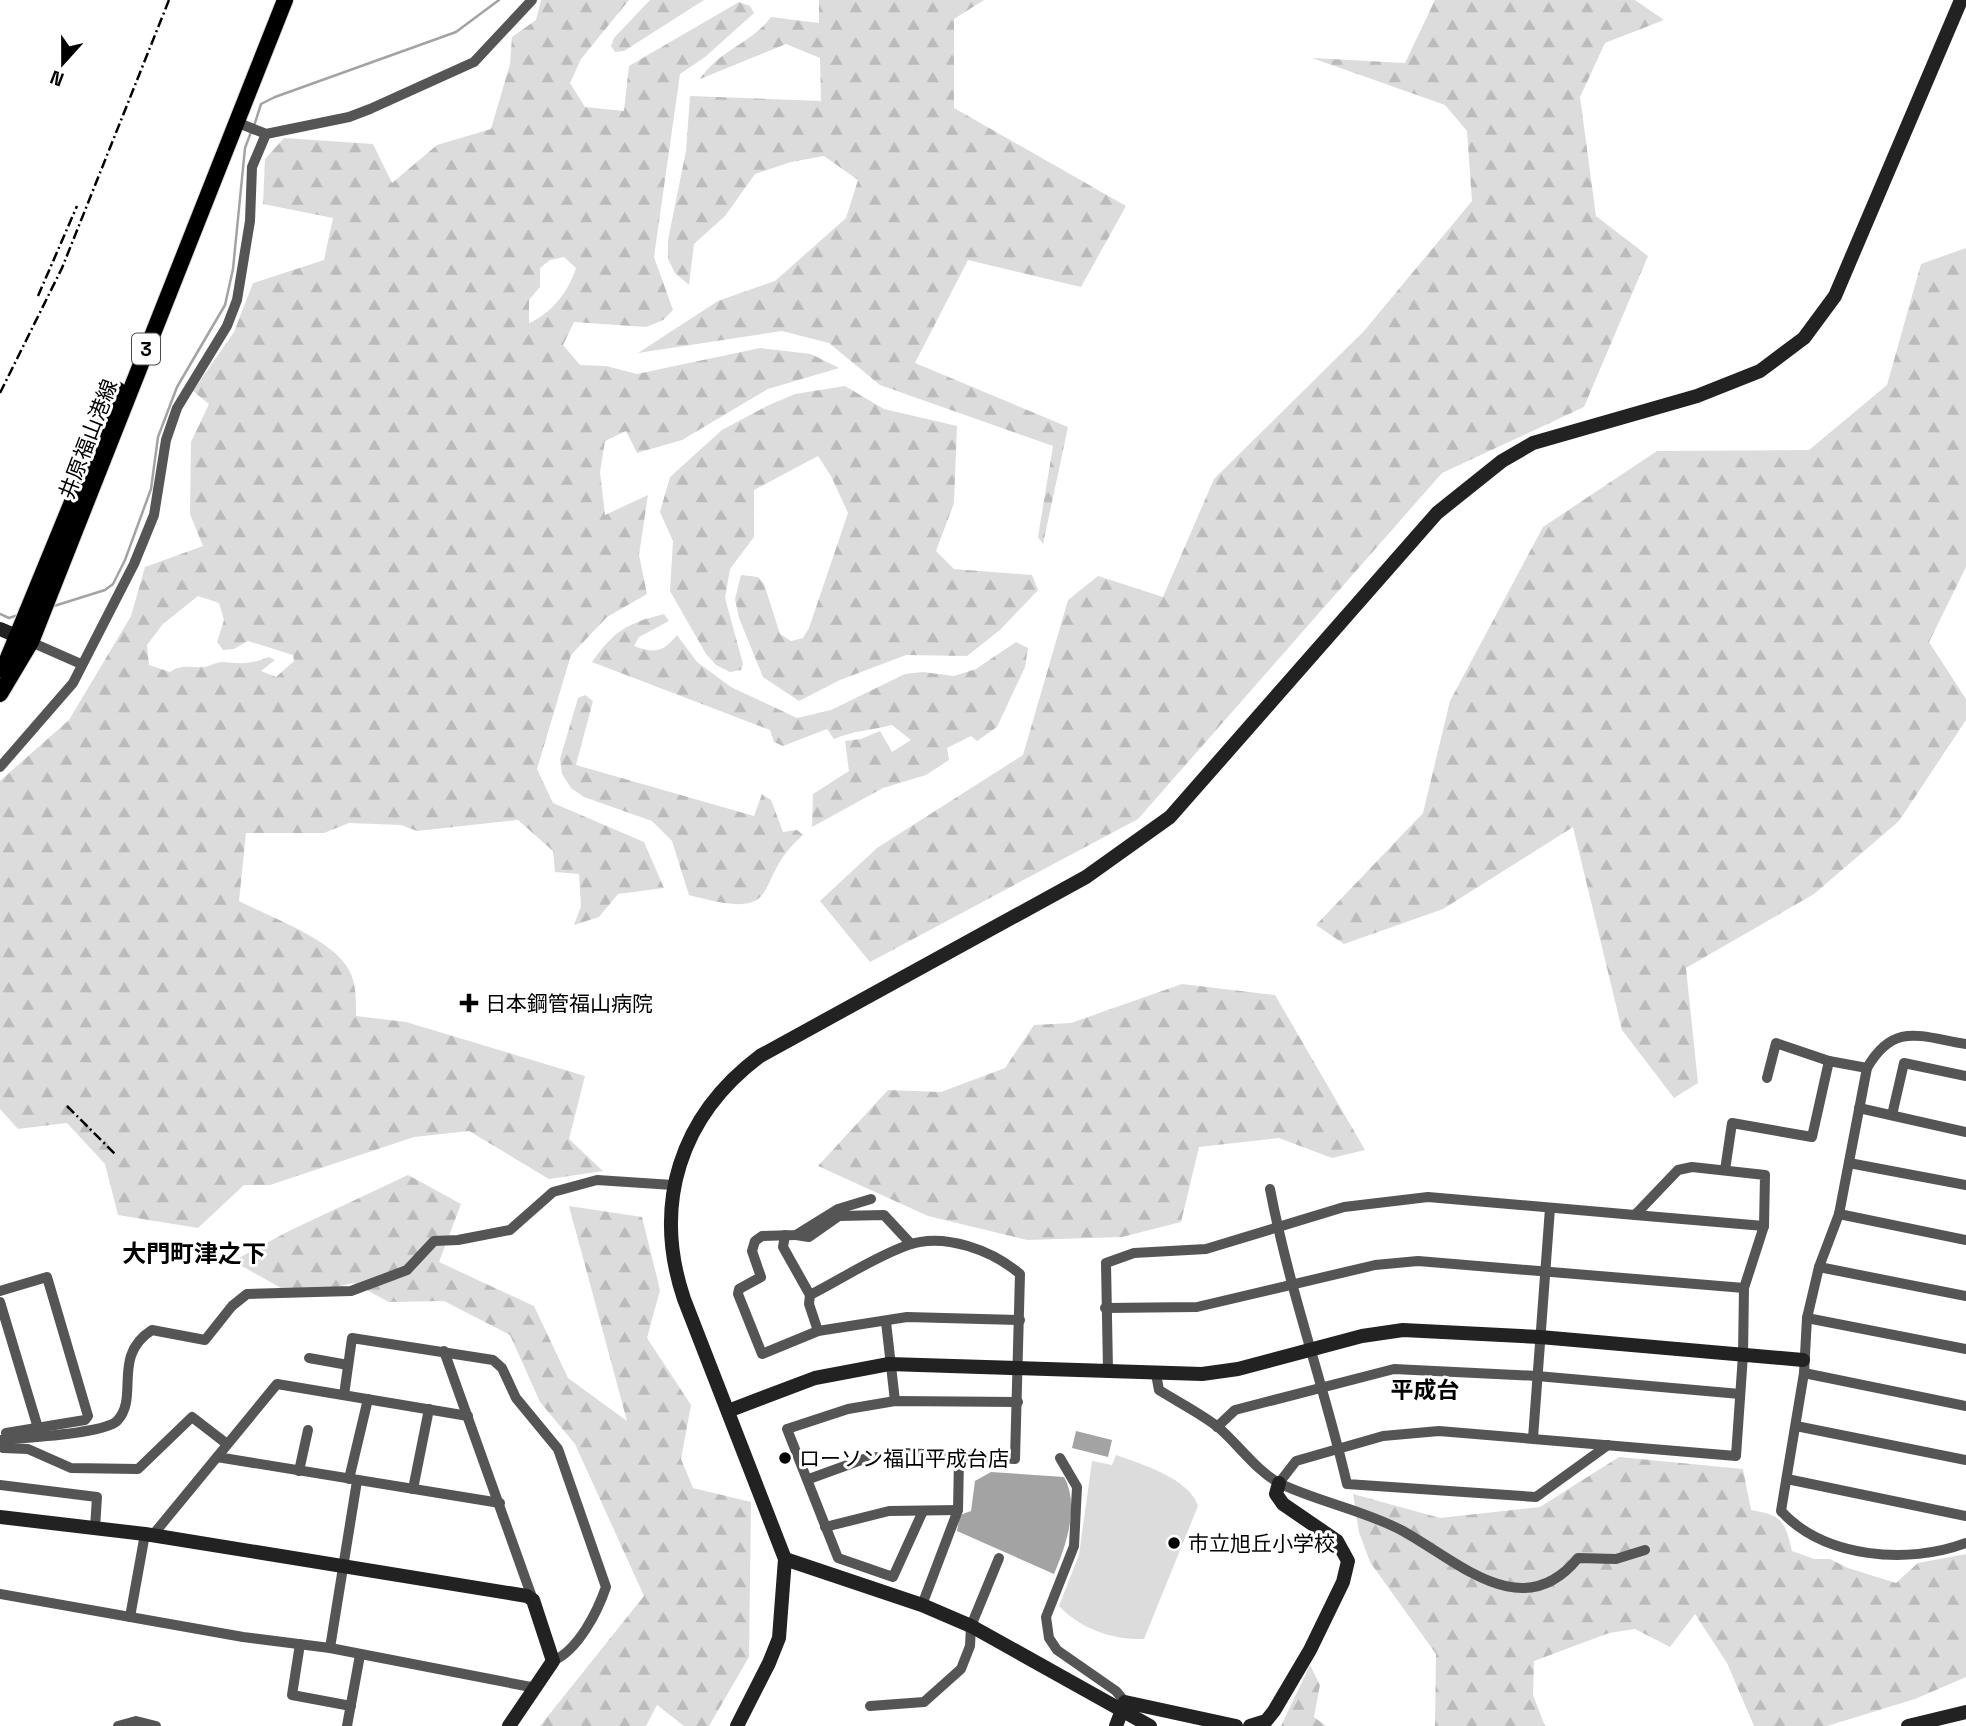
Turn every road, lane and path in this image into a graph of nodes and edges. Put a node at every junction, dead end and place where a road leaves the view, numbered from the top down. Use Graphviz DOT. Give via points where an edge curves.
graph roads {
  1 [pos="274,0"];
  2 [pos="285,0"];
  3 [pos="532,0"];
  4 [pos="1961,0"];
  5 [pos="241,124"];
  6 [pos="264,133"];
  7 [pos="0,629"];
  8 [pos="25,639"];
  9 [pos="81,664"];
  10 [pos="0,675"];
  11 [pos="0,694"];
  12 [pos="0,767"];
  13 [pos="1966,1044"];
  14 [pos="1829,1061"];
  15 [pos="1867,1068"];
  16 [pos="1966,1076"];
  17 [pos="1767,1078"];
  18 [pos="1859,1108"];
  19 [pos="1892,1115"];
  20 [pos="1966,1132"];
  21 [pos="1849,1163"];
  22 [pos="1725,1170"];
  23 [pos="673,1185"];
  24 [pos="1966,1185"];
  25 [pos="1270,1189"];
  26 [pos="871,1199"];
  27 [pos="1550,1208"];
  28 [pos="1839,1214"];
  29 [pos="1635,1215"];
  30 [pos="1277,1225"];
  31 [pos="1764,1226"];
  32 [pos="791,1235"];
  33 [pos="1966,1240"];
  34 [pos="911,1244"];
  35 [pos="1819,1267"];
  36 [pos="1545,1273"];
  37 [pos="1292,1285"];
  38 [pos="1744,1288"];
  39 [pos="0,1291"];
  40 [pos="810,1295"];
  41 [pos="1966,1296"];
  42 [pos="0,1302"];
  43 [pos="1105,1308"];
  44 [pos="1807,1318"];
  45 [pos="1020,1320"];
  46 [pos="886,1322"];
  47 [pos="818,1331"];
  48 [pos="1540,1337"];
  49 [pos="1966,1349"];
  50 [pos="444,1351"];
  51 [pos="1313,1351"];
  52 [pos="1744,1354"];
  53 [pos="309,1358"];
  54 [pos="889,1364"];
  55 [pos="348,1365"];
  56 [pos="1803,1367"];
  57 [pos="1019,1368"];
  58 [pos="1108,1370"];
  59 [pos="1156,1374"];
  60 [pos="1537,1376"];
  61 [pos="1323,1389"];
  62 [pos="1740,1394"];
  63 [pos="344,1395"];
  64 [pos="368,1399"];
  65 [pos="895,1401"];
  66 [pos="1018,1402"];
  67 [pos="1966,1406"];
  68 [pos="429,1409"];
  69 [pos="728,1411"];
  70 [pos="468,1416"];
  71 [pos="1796,1426"];
  72 [pos="1217,1427"];
  73 [pos="38,1428"];
  74 [pos="308,1430"];
  75 [pos="0,1434"];
  76 [pos="1533,1438"];
  77 [pos="0,1442"];
  78 [pos="227,1444"];
  79 [pos="1609,1445"];
  80 [pos="1339,1449"];
  81 [pos="217,1457"];
  82 [pos="959,1458"];
  83 [pos="1060,1458"];
  84 [pos="1966,1460"];
  85 [pos="299,1471"];
  86 [pos="809,1479"];
  87 [pos="1787,1479"];
  88 [pos="353,1480"];
  89 [pos="1279,1483"];
  90 [pos="0,1485"];
  91 [pos="413,1489"];
  92 [pos="500,1503"];
  93 [pos="958,1510"];
  94 [pos="923,1511"];
  95 [pos="1966,1516"];
  96 [pos="0,1517"];
  97 [pos="825,1527"];
  98 [pos="94,1528"];
  99 [pos="148,1535"];
  100 [pos="1966,1544"];
  101 [pos="1646,1550"];
  102 [pos="999,1558"];
  103 [pos="785,1559"];
  104 [pos="344,1565"];
  105 [pos="0,1594"];
  106 [pos="533,1600"];
  107 [pos="922,1605"];
  108 [pos="130,1617"];
  109 [pos="971,1626"];
  110 [pos="300,1644"];
  111 [pos="330,1648"];
  112 [pos="360,1655"];
  113 [pos="553,1661"];
  114 [pos="536,1688"];
  115 [pos="351,1706"];
  116 [pos="870,1706"];
  117 [pos="1124,1706"];
  118 [pos="1966,1712"];
  119 [pos="118,1726"];
  120 [pos="156,1726"];
  121 [pos="347,1726"];
  122 [pos="509,1726"];
  123 [pos="737,1726"];
  124 [pos="1116,1726"];
  125 [pos="1150,1726"];
  126 [pos="1236,1726"];
  127 [pos="1250,1726"];
  128 [pos="1908,1726"];
  1 -- 8 [label="main road, 井原福山港線 / 3"];
  2 -- 5 [label="main road, 井原福山港線 / 3"];
  3 -- 6 [label="street" via="474,62 459,70 349,117"];
  4 -- 23 [label="street" via="1835,296 1804,338 1760,371 1698,396 1533,443 1502,461 1437,513 1170,817 1086,877 760,1056 740,1071 705,1113"];
  5 -- 6 [label="street"];
  5 -- 8 [label="main road, 井原福山港線 / 3"];
  6 -- 9 [label="street" via="252,167 247,243 237,300 227,327 177,408 166,440 154,515 134,564"];
  7 -- 8 [label="street"];
  8 -- 9 [label="street"];
  8 -- 10 [label="main road, 井原福山港線 / 3"];
  8 -- 11 [label="main road, 井原福山港線 / 3"];
  9 -- 12 [label="street" via="73,683"];
  13 -- 15 [label="street" via="1905,1034 1877,1049"];
  14 -- 15 [label="street"];
  14 -- 17 [label="street" via="1776,1043"];
  14 -- 22 [label="street" via="1812,1138 1732,1123"];
  15 -- 18 [label="street"];
  16 -- 19 [label="street" via="1904,1063"];
  18 -- 19 [label="street"];
  18 -- 21 [label="street"];
  19 -- 20 [label="street"];
  21 -- 24 [label="street"];
  21 -- 28 [label="street"];
  22 -- 29 [label="street" via="1678,1170"];
  22 -- 31 [label="street" via="1765,1175"];
  23 -- 69 [label="street" via="669,1224 677,1277"];
  23 -- 77 [label="street" via="597,1180 553,1192 510,1230 434,1241 407,1270 351,1291 247,1294 205,1340 152,1330 138,1339 129,1359 122,1412 116,1422 90,1431"];
  25 -- 30 [label="street"];
  26 -- 32 [label="street" via="838,1209"];
  27 -- 29 [label="street"];
  27 -- 30 [label="street" via="1427,1197 1344,1207"];
  27 -- 36 [label="street"];
  28 -- 33 [label="street"];
  28 -- 35 [label="street"];
  29 -- 31 [label="street"];
  30 -- 37 [label="street"];
  30 -- 43 [label="street" via="1206,1248 1134,1253 1105,1263"];
  31 -- 38 [label="street"];
  32 -- 34 [label="street" via="809,1237 839,1216 884,1215"];
  32 -- 40 [label="street" via="783,1247"];
  32 -- 47 [label="street" via="762,1236 755,1241 752,1251 761,1277 738,1294 762,1354"];
  34 -- 40 [label="street"];
  34 -- 45 [label="street" via="949,1242 1004,1261 1020,1274"];
  35 -- 41 [label="street"];
  35 -- 44 [label="street"];
  36 -- 37 [label="street" via="1418,1261 1375,1265"];
  36 -- 38 [label="street"];
  36 -- 48 [label="street"];
  37 -- 43 [label="street" via="1197,1307"];
  37 -- 51 [label="street"];
  38 -- 52 [label="street"];
  39 -- 73 [label="street" via="47,1277 88,1416"];
  40 -- 47 [label="street"];
  42 -- 73 [label="street"];
  43 -- 58 [label="street"];
  44 -- 49 [label="street"];
  44 -- 56 [label="street"];
  45 -- 46 [label="street" via="907,1317"];
  45 -- 57 [label="street"];
  46 -- 47 [label="street"];
  46 -- 54 [label="street"];
  48 -- 51 [label="street" via="1403,1330"];
  48 -- 52 [label="street"];
  48 -- 60 [label="street"];
  50 -- 55 [label="street" via="352,1338"];
  50 -- 70 [label="street"];
  50 -- 113 [label="street" via="493,1360 502,1368 516,1398 558,1450 606,1587 601,1603 567,1655"];
  51 -- 59 [label="street" via="1226,1371"];
  51 -- 61 [label="street"];
  52 -- 56 [label="street"];
  52 -- 62 [label="street"];
  53 -- 55 [label="street"];
  54 -- 57 [label="street"];
  54 -- 65 [label="street"];
  54 -- 69 [label="street" via="815,1378"];
  55 -- 63 [label="street"];
  56 -- 67 [label="street"];
  56 -- 71 [label="street"];
  57 -- 58 [label="street"];
  57 -- 66 [label="street"];
  58 -- 59 [label="street"];
  59 -- 72 [label="street" via="1159,1390"];
  60 -- 61 [label="street" via="1394,1369"];
  60 -- 62 [label="street"];
  60 -- 76 [label="street"];
  61 -- 72 [label="street" via="1235,1410"];
  61 -- 80 [label="street"];
  62 -- 79 [label="street" via="1735,1456"];
  63 -- 64 [label="street"];
  63 -- 78 [label="street" via="277,1384"];
  64 -- 68 [label="street"];
  64 -- 88 [label="street"];
  65 -- 66 [label="street"];
  65 -- 86 [label="street" via="848,1409 787,1429"];
  66 -- 82 [label="street" via="1015,1459"];
  68 -- 70 [label="street"];
  68 -- 91 [label="street"];
  69 -- 103 [label="street"];
  70 -- 92 [label="street"];
  71 -- 84 [label="street"];
  71 -- 87 [label="street"];
  72 -- 89 [label="street"];
  73 -- 75 [label="street"];
  74 -- 85 [label="street"];
  76 -- 79 [label="street"];
  76 -- 80 [label="street" via="1412,1432"];
  77 -- 78 [label="street" via="3,1448 28,1449 71,1468 138,1469 192,1417"];
  78 -- 81 [label="street"];
  79 -- 80 [label="street" via="1536,1497 1347,1484"];
  80 -- 89 [label="street" via="1296,1461"];
  81 -- 85 [label="street"];
  81 -- 99 [label="street"];
  82 -- 86 [label="street" via="905,1453 864,1459"];
  82 -- 93 [label="street"];
  83 -- 117 [label="street" via="1077,1487 1074,1546 1046,1617 1049,1638 1057,1650 1116,1691"];
  85 -- 88 [label="street"];
  86 -- 97 [label="street"];
  87 -- 95 [label="street"];
  87 -- 100 [label="street" via="1781,1510 1797,1528 1843,1547 1905,1556"];
  88 -- 91 [label="street"];
  88 -- 104 [label="street"];
  89 -- 101 [label="street" via="1400,1530 1442,1558 1500,1586 1524,1589 1548,1584 1564,1576 1578,1558 1616,1559"];
  89 -- 127 [label="street" via="1276,1494 1283,1504 1337,1541 1348,1561 1310,1650 1274,1711 1266,1721"];
  90 -- 98 [label="street" via="97,1497"];
  91 -- 92 [label="street"];
  92 -- 106 [label="street"];
  93 -- 94 [label="street"];
  93 -- 107 [label="street"];
  94 -- 97 [label="street" via="889,1511"];
  94 -- 97 [label="street" via="893,1577 838,1558"];
  96 -- 98 [label="street"];
  98 -- 99 [label="street"];
  99 -- 104 [label="street"];
  99 -- 108 [label="street"];
  102 -- 109 [label="street"];
  103 -- 107 [label="street"];
  103 -- 123 [label="street" via="779,1638"];
  104 -- 106 [label="street"];
  104 -- 111 [label="street"];
  105 -- 108 [label="street"];
  106 -- 113 [label="street"];
  107 -- 109 [label="street"];
  108 -- 110 [label="street"];
  109 -- 116 [label="street" via="970,1646 961,1669 924,1703"];
  109 -- 117 [label="street"];
  110 -- 111 [label="street"];
  110 -- 115 [label="street" via="292,1695"];
  111 -- 112 [label="street"];
  112 -- 114 [label="street"];
  112 -- 115 [label="street"];
  113 -- 114 [label="street"];
  114 -- 122 [label="street"];
  115 -- 121 [label="street"];
  117 -- 124 [label="street"];
  117 -- 125 [label="street"];
  117 -- 126 [label="street"];
  118 -- 128 [label="street"];
  119 -- 120 [label="street" via="136,1721"];
}
